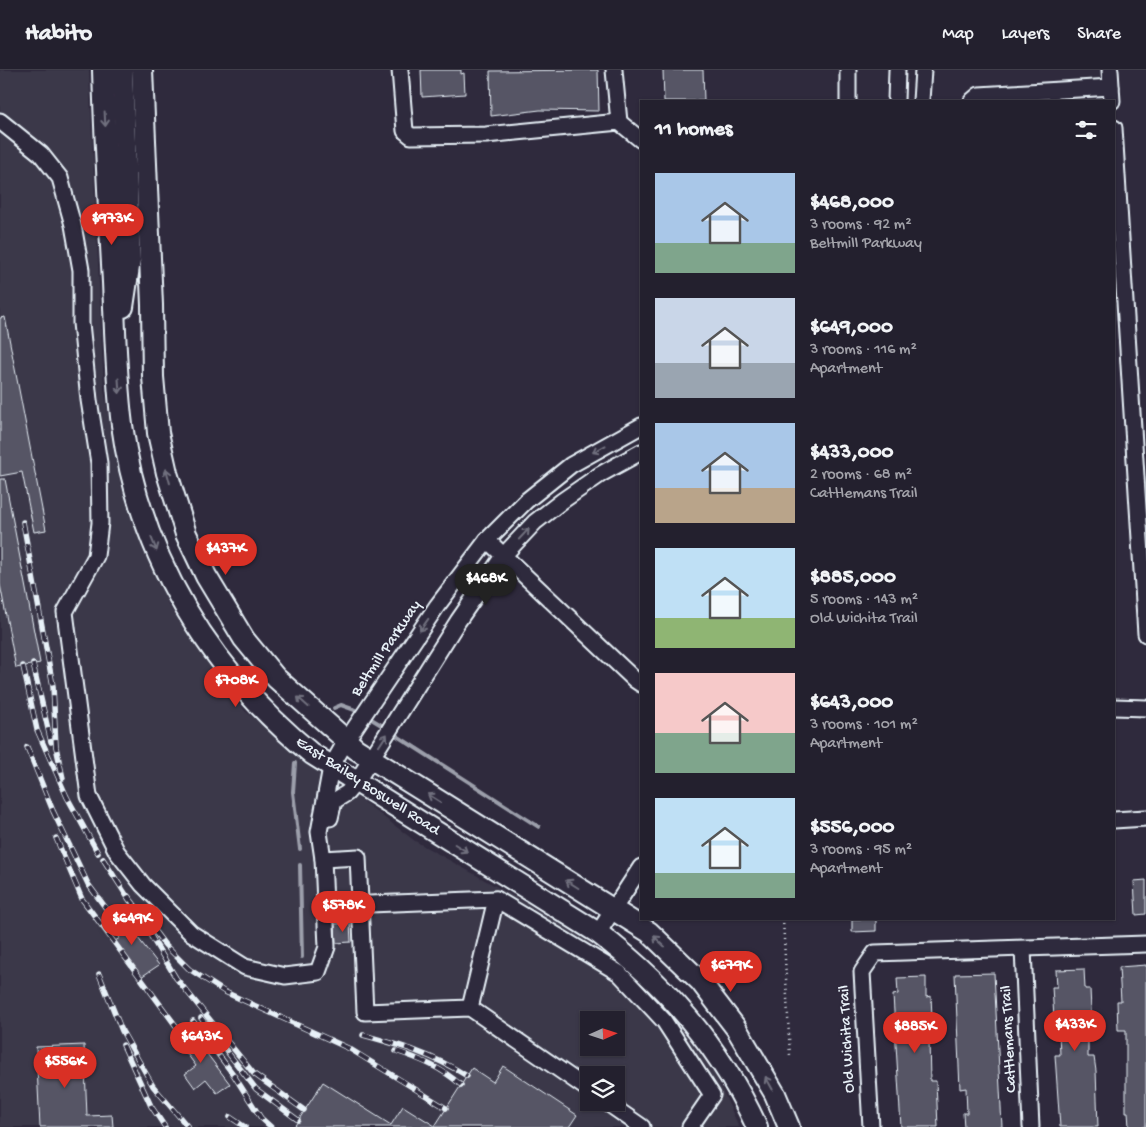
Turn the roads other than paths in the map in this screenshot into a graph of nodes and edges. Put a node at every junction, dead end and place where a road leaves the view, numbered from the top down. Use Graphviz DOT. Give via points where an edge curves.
graph roads {
  1 [pos="103,70"];
  2 [pos="122,70"];
  3 [pos="130,70"];
  4 [pos="142,70"];
  5 [pos="400,70"];
  6 [pos="614,70"];
  7 [pos="848,70"];
  8 [pos="897,70"];
  9 [pos="923,70"];
  10 [pos="1110,70"];
  11 [pos="1112,94"];
  12 [pos="848,100"];
  13 [pos="896,100"];
  14 [pos="921,100"];
  15 [pos="973,100"];
  16 [pos="0,121"];
  17 [pos="619,122"];
  18 [pos="640,139"];
  19 [pos="129,141"];
  20 [pos="1115,144"];
  21 [pos="117,352"];
  22 [pos="153,363"];
  23 [pos="640,427"];
  24 [pos="640,453"];
  25 [pos="488,540"];
  26 [pos="503,556"];
  27 [pos="1146,634"];
  28 [pos="640,683"];
  29 [pos="1115,707"];
  30 [pos="1146,708"];
  31 [pos="346,741"];
  32 [pos="370,759"];
  33 [pos="331,767"];
  34 [pos="357,781"];
  35 [pos="1146,818"];
  36 [pos="1115,820"];
  37 [pos="323,859"];
  38 [pos="640,869"];
  39 [pos="496,899"];
  40 [pos="370,904"];
  41 [pos="613,910"];
  42 [pos="598,933"];
  43 [pos="1146,944"];
  44 [pos="1023,949"];
  45 [pos="470,1008"];
  46 [pos="580,1084"];
  47 [pos="619,1111"];
  48 [pos="642,1127"];
  49 [pos="690,1127"];
  50 [pos="757,1127"];
  51 [pos="789,1127"];
  52 [pos="870,1127"];
  53 [pos="1031,1127"];
  1 -- 21 [label="main road, East Bailey Boswell Road, one-way"];
  2 -- 19 [label="main road, East Bailey Boswell Road"];
  3 -- 19 [label="main road, East Bailey Boswell Road"];
  4 -- 22 [label="main road, East Bailey Boswell Road"];
  5 -- 17 [label="street" via="405,131 411,136 486,135"];
  6 -- 17 [label="street"];
  7 -- 12 [label="street"];
  8 -- 13 [label="street"];
  9 -- 14 [label="street"];
  10 -- 11 [label="street"];
  11 -- 15 [label="street" via="979,95"];
  16 -- 37 [label="street" via="42,154 60,178 81,270 81,323 100,463 100,523 96,556 66,612 89,796 116,852 143,885 192,933 245,967 285,976 318,972 327,947"];
  17 -- 18 [label="street"];
  19 -- 21 [label="main road, East Bailey Boswell Road" via="130,260"];
  19 -- 22 [label="main road, East Bailey Boswell Road" via="138,262"];
  20 -- 27 [label="street"];
  21 -- 33 [label="main road, East Bailey Boswell Road, one-way" via="122,425 133,481 150,536 174,589 235,681 291,737"];
  31 -- 22 [label="main road, East Bailey Boswell Road, one-way" via="276,678 244,639 206,576 186,534 162,455"];
  23 -- 25 [label="street, Beltmill Parkway, one-way" via="571,465 526,501"];
  26 -- 24 [label="street, one-way" via="535,522 562,501"];
  25 -- 26 [label="street"];
  25 -- 31 [label="street, Beltmill Parkway, one-way" via="437,606"];
  26 -- 28 [label="street"];
  32 -- 26 [label="street, one-way" via="458,620"];
  29 -- 30 [label="street"];
  31 -- 32 [label="main road, East Bailey Boswell Road"];
  31 -- 33 [label="street, Beltmill Parkway"];
  32 -- 34 [label="street"];
  41 -- 32 [label="main road, East Bailey Boswell Road, one-way"];
  33 -- 34 [label="main road, East Bailey Boswell Road"];
  33 -- 37 [label="street, Beltmill Parkway" via="319,832"];
  34 -- 37 [label="street" via="348,793 334,801"];
  34 -- 42 [label="main road, East Bailey Boswell Road, one-way"];
  35 -- 36 [label="street"];
  37 -- 45 [label="street" via="358,857 365,1012"];
  38 -- 41 [label="street"];
  39 -- 40 [label="street"];
  39 -- 45 [label="street"];
  39 -- 49 [label="street" via="619,973 664,1021 712,1094"];
  41 -- 42 [label="street"];
  51 -- 41 [label="main road, East Bailey Boswell Road, one-way" via="758,1064 736,1028 700,981 650,932"];
  42 -- 50 [label="main road, East Bailey Boswell Road" via="651,976 692,1020 733,1079"];
  43 -- 44 [label="street"];
  44 -- 52 [label="street, Old Wichita Trail" via="875,953 862,972"];
  44 -- 53 [label="street, Cattlemans Trail"];
  45 -- 46 [label="street"];
  47 -- 48 [label="street"];
}
